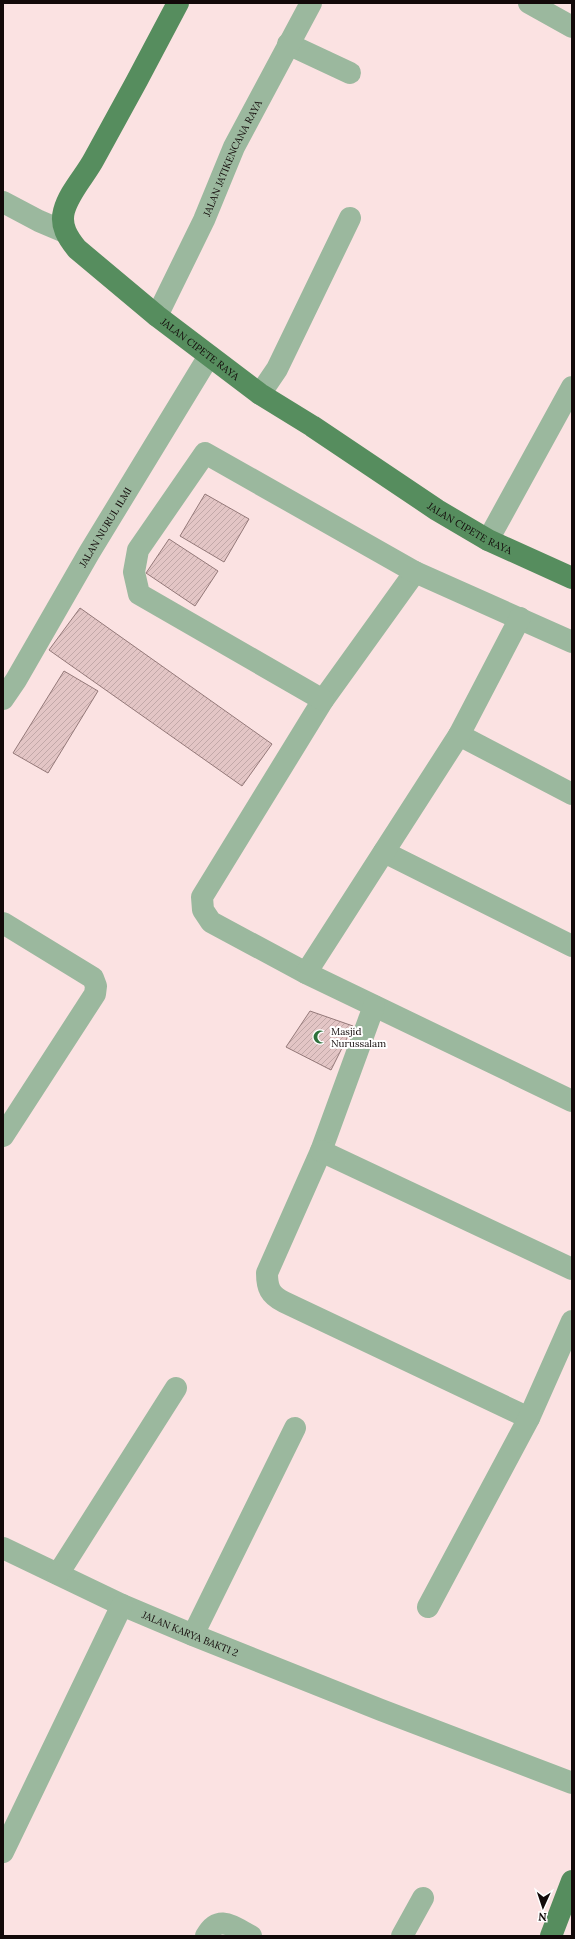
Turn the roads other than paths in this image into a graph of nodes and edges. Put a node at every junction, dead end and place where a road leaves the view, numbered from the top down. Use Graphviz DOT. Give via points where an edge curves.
graph roads {
  1 [pos="178,3"];
  2 [pos="311,3"];
  3 [pos="529,3"];
  4 [pos="572,27"];
  5 [pos="288,44"];
  6 [pos="350,73"];
  7 [pos="3,202"];
  8 [pos="350,218"];
  9 [pos="65,232"];
  10 [pos="157,316"];
  11 [pos="209,356"];
  12 [pos="572,386"];
  13 [pos="260,394"];
  14 [pos="488,540"];
  15 [pos="415,572"];
  16 [pos="572,578"];
  17 [pos="520,618"];
  18 [pos="572,642"];
  19 [pos="3,699"];
  20 [pos="323,700"];
  21 [pos="459,735"];
  22 [pos="572,794"];
  23 [pos="384,852"];
  24 [pos="3,923"];
  25 [pos="572,946"];
  26 [pos="306,973"];
  27 [pos="374,1006"];
  28 [pos="572,1101"];
  29 [pos="3,1136"];
  30 [pos="321,1151"];
  31 [pos="572,1269"];
  32 [pos="572,1322"];
  33 [pos="176,1388"];
  34 [pos="529,1418"];
  35 [pos="295,1428"];
  36 [pos="3,1548"];
  37 [pos="58,1574"];
  38 [pos="122,1605"];
  39 [pos="428,1607"];
  40 [pos="193,1635"];
  41 [pos="572,1783"];
  42 [pos="3,1852"];
  43 [pos="572,1881"];
  44 [pos="423,1898"];
  45 [pos="206,1936"];
  46 [pos="251,1936"];
  47 [pos="402,1936"];
  48 [pos="551,1936"];
  1 -- 9 [label="main road" via="139,78 64,210 62,218"];
  2 -- 5 [label="street, JALAN JATIKENCANA RAYA"];
  3 -- 4 [label="street"];
  5 -- 6 [label="street"];
  5 -- 10 [label="street, JALAN JATIKENCANA RAYA" via="234,147 204,220"];
  7 -- 9 [label="street"];
  8 -- 13 [label="street" via="277,369"];
  9 -- 10 [label="main road, JALAN CIPETE RAYA" via="77,249"];
  10 -- 11 [label="main road, JALAN CIPETE RAYA"];
  11 -- 13 [label="main road, JALAN CIPETE RAYA"];
  11 -- 19 [label="street, JALAN NURUL ILMI"];
  12 -- 14 [label="street"];
  13 -- 14 [label="main road, JALAN CIPETE RAYA" via="437,510"];
  14 -- 16 [label="main road, JALAN CIPETE RAYA"];
  15 -- 17 [label="street"];
  15 -- 20 [label="street"];
  15 -- 20 [label="street" via="205,453 138,550 134,572 139,594"];
  17 -- 18 [label="street"];
  17 -- 21 [label="street"];
  20 -- 26 [label="street" via="202,897 205,916 211,922"];
  21 -- 22 [label="street"];
  21 -- 23 [label="street"];
  23 -- 25 [label="street"];
  23 -- 26 [label="street"];
  24 -- 29 [label="street" via="93,978 96,986 95,994"];
  26 -- 27 [label="street"];
  27 -- 28 [label="street"];
  27 -- 30 [label="street"];
  30 -- 31 [label="street"];
  30 -- 34 [label="street" via="267,1273 270,1292 284,1302"];
  32 -- 34 [label="street"];
  33 -- 37 [label="street"];
  34 -- 39 [label="street"];
  35 -- 40 [label="street"];
  36 -- 37 [label="street, JALAN KARYA BAKTI 2"];
  37 -- 38 [label="street, JALAN KARYA BAKTI 2"];
  38 -- 40 [label="street, JALAN KARYA BAKTI 2"];
  38 -- 42 [label="street"];
  40 -- 41 [label="street, JALAN KARYA BAKTI 2"];
  43 -- 48 [label="main road"];
  44 -- 47 [label="street"];
  45 -- 46 [label="street" via="211,1928 219,1923 227,1924"];
}
